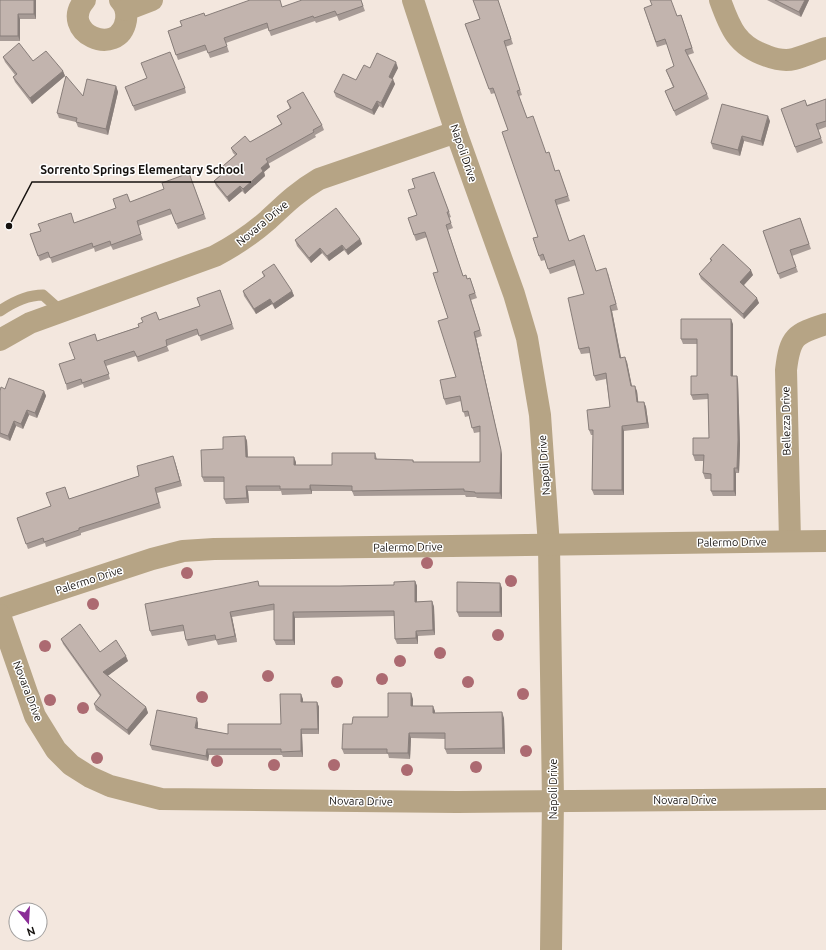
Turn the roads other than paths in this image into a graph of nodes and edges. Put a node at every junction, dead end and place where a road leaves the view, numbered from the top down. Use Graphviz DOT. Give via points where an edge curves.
graph roads {
  1 [pos="85,0"];
  2 [pos="152,0"];
  3 [pos="413,0"];
  4 [pos="720,0"];
  5 [pos="123,5"];
  6 [pos="826,48"];
  7 [pos="456,132"];
  8 [pos="0,311"];
  9 [pos="61,311"];
  10 [pos="826,324"];
  11 [pos="0,340"];
  12 [pos="790,541"];
  13 [pos="826,541"];
  14 [pos="550,546"];
  15 [pos="0,609"];
  16 [pos="0,615"];
  17 [pos="826,799"];
  18 [pos="553,800"];
  19 [pos="551,950"];
  1 -- 5 [label="street" via="78,19 85,33 99,40 107,40 121,32 125,25"];
  2 -- 5 [label="street"];
  3 -- 7 [label="street, Napoli Drive"];
  4 -- 6 [label="street" via="729,25 741,42 757,53 773,59 793,59"];
  7 -- 9 [label="street, Novara Drive" via="319,179 300,190 268,220 215,256"];
  7 -- 14 [label="street, Napoli Drive" via="514,294 527,338 544,442"];
  8 -- 9 [label="lane" via="27,298 44,295"];
  9 -- 11 [label="street, Novara Drive" via="30,323"];
  10 -- 12 [label="street, Bellezza Drive" via="801,332 788,349 786,370"];
  12 -- 13 [label="street, Palermo Drive"];
  12 -- 14 [label="street, Palermo Drive"];
  14 -- 15 [label="street, Palermo Drive" via="182,551 152,558"];
  14 -- 18 [label="street, Napoli Drive"];
  16 -- 18 [label="street, Novara Drive" via="35,716 45,734 71,765 110,786 161,799 457,802"];
  17 -- 18 [label="street, Novara Drive"];
  18 -- 19 [label="street, Napoli Drive"];
}
